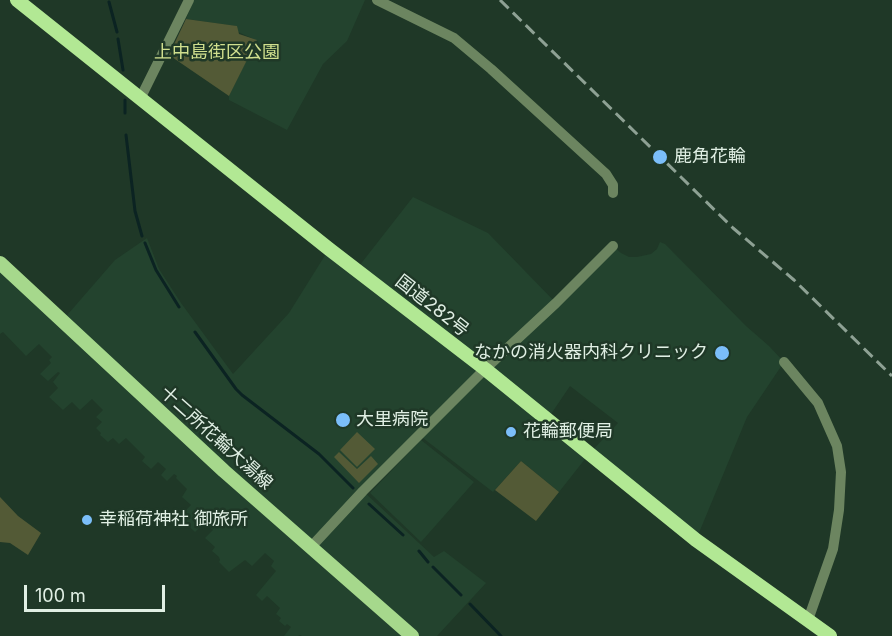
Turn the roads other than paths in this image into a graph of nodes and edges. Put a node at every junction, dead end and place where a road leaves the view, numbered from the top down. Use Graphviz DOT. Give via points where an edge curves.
graph roads {
  1 [pos="17,0"];
  2 [pos="189,0"];
  3 [pos="377,0"];
  4 [pos="140,99"];
  5 [pos="613,193"];
  6 [pos="613,246"];
  7 [pos="0,263"];
  8 [pos="784,362"];
  9 [pos="485,369"];
  10 [pos="311,547"];
  11 [pos="808,620"];
  12 [pos="412,636"];
  13 [pos="830,636"];
  1 -- 4 [label="highway, 国道282号"];
  2 -- 4 [label="street"];
  3 -- 5 [label="street" via="454,38 606,174"];
  4 -- 9 [label="highway, 国道282号"];
  6 -- 9 [label="street"];
  7 -- 10 [label="main road, 十二所花輪大湯線"];
  8 -- 11 [label="street" via="818,403 837,446 841,472 833,549"];
  9 -- 10 [label="street"];
  9 -- 11 [label="highway, 国道282号" via="696,540"];
  10 -- 12 [label="main road, 十二所花輪大湯線"];
  11 -- 13 [label="highway, 国道282号"];
}
